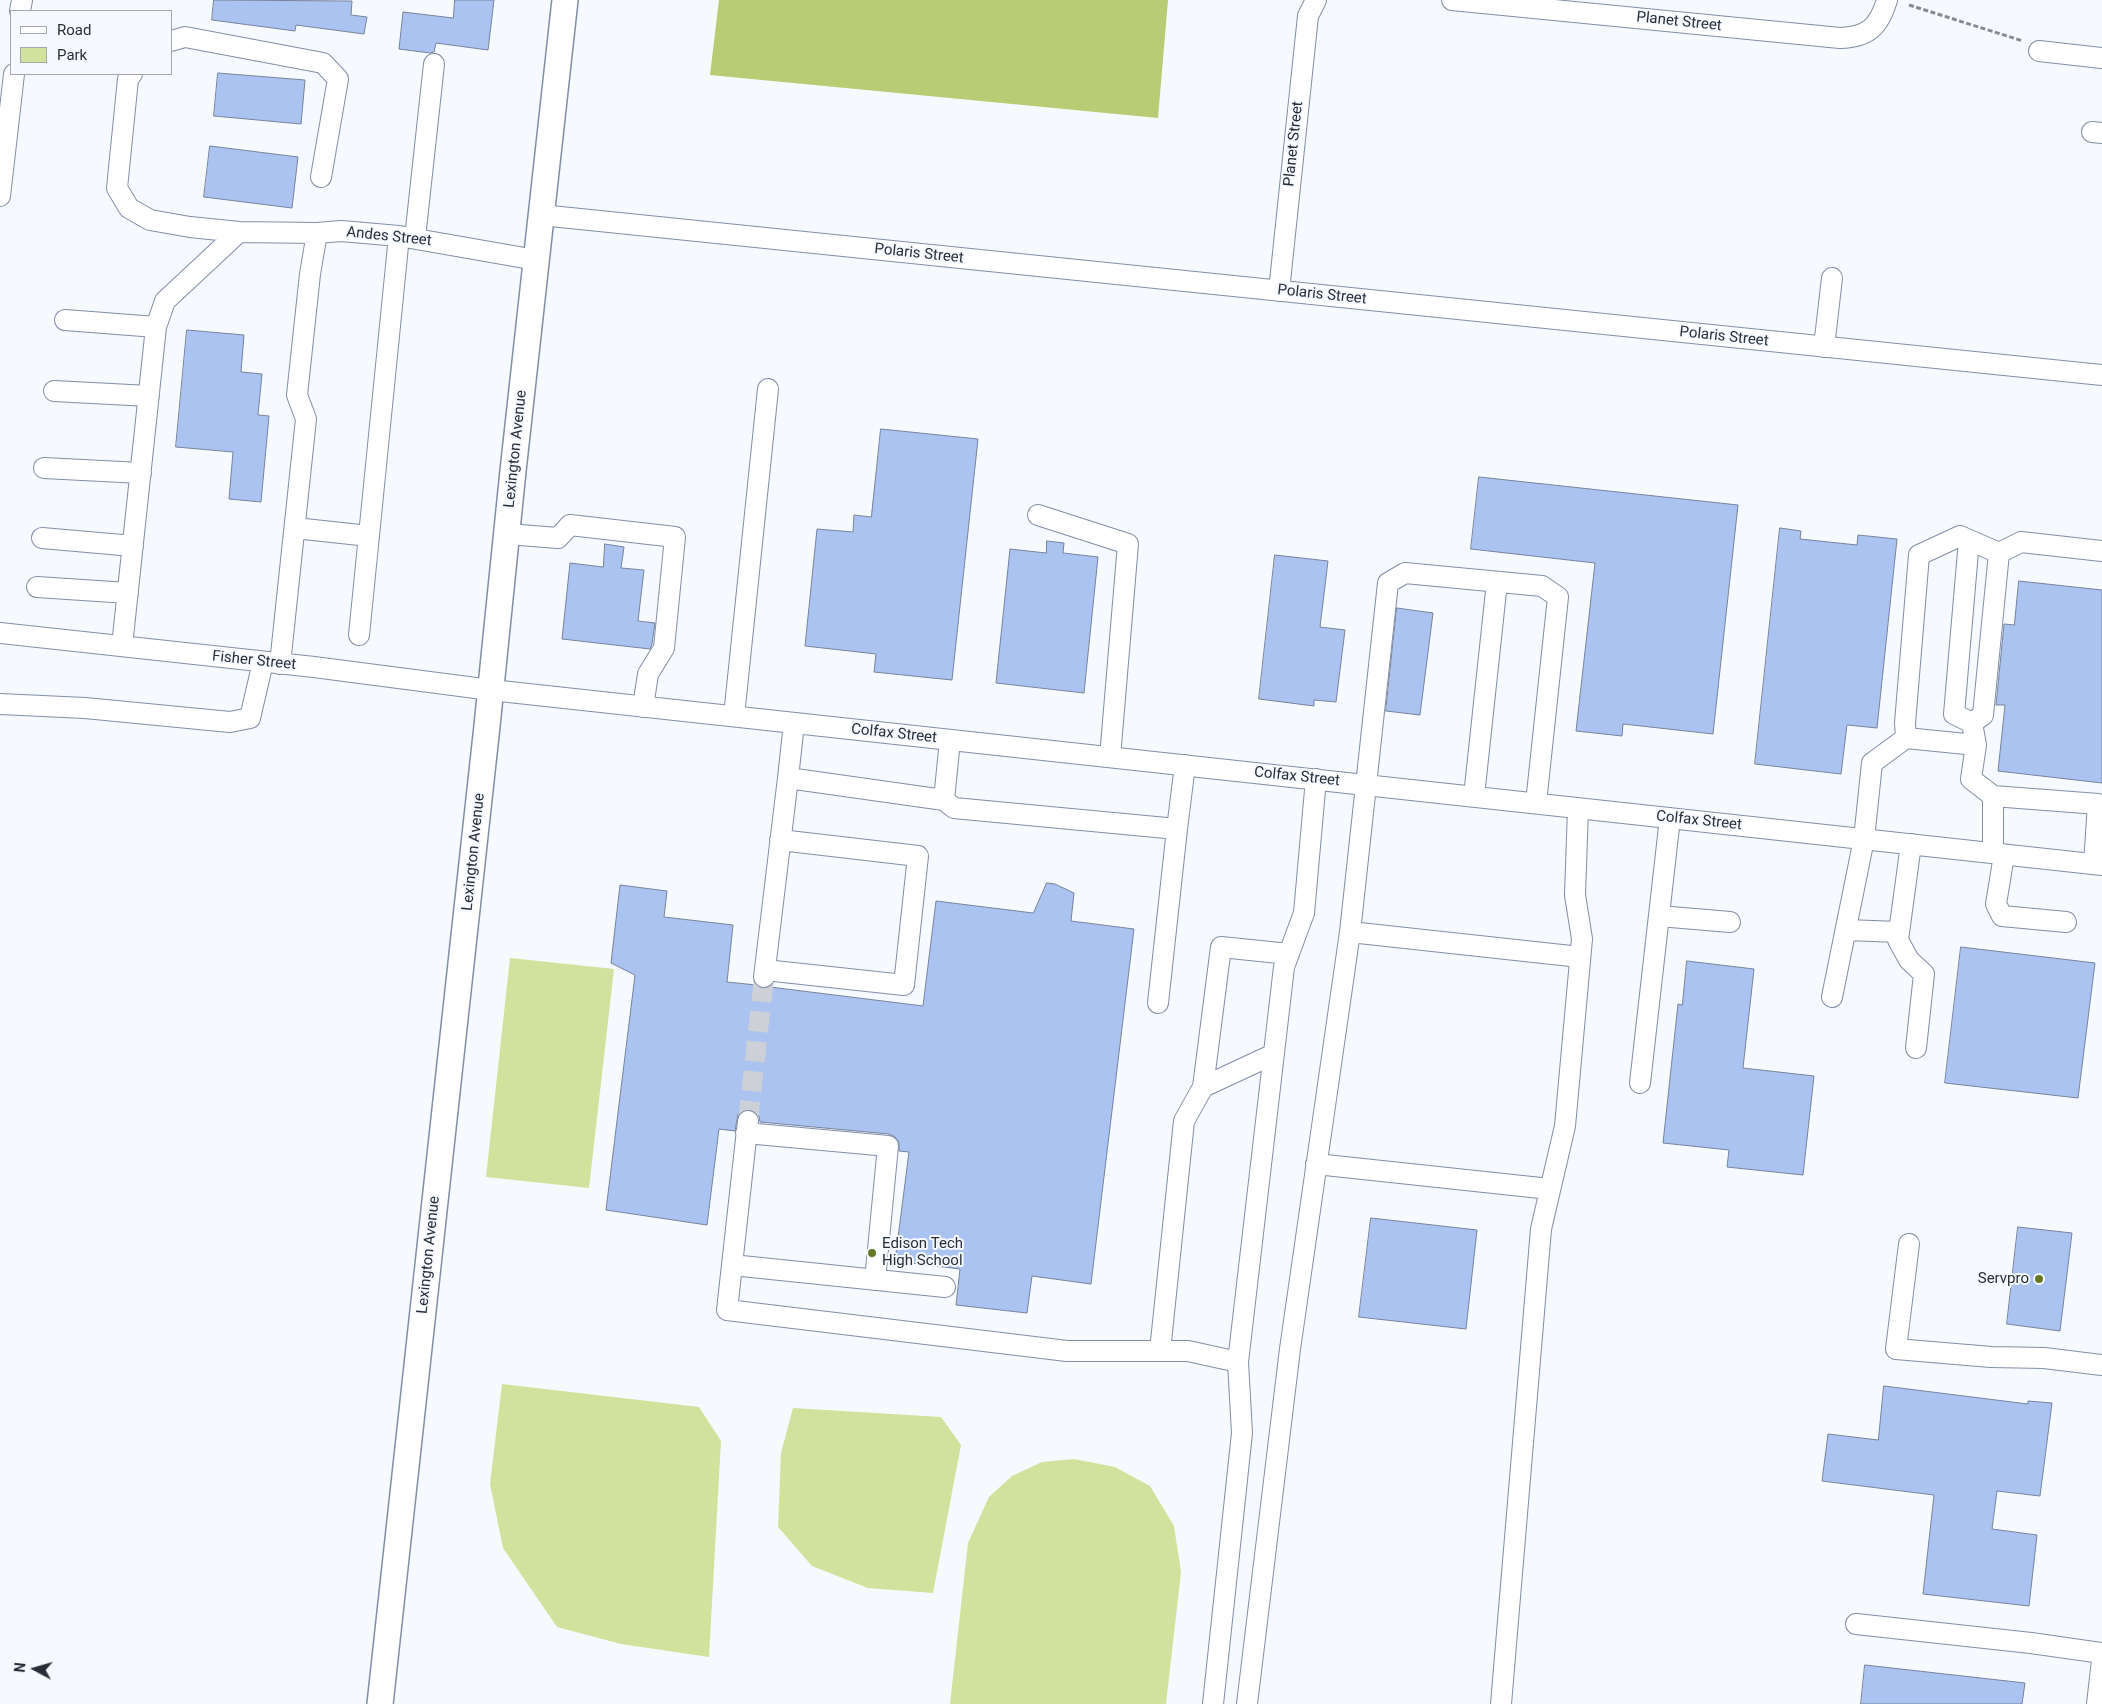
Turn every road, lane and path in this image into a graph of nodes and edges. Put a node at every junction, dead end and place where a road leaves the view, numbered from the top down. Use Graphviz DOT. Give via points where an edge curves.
graph roads {
  1 [pos="565,0"];
  2 [pos="1316,0"];
  3 [pos="1452,0"];
  4 [pos="1887,0"];
  5 [pos="1909,5"];
  6 [pos="1595,7"];
  7 [pos="172,41"];
  8 [pos="2039,50"];
  9 [pos="2102,58"];
  10 [pos="434,64"];
  11 [pos="14,75"];
  12 [pos="131,75"];
  13 [pos="5,106"];
  14 [pos="321,177"];
  15 [pos="0,196"];
  16 [pos="541,215"];
  17 [pos="239,232"];
  18 [pos="317,233"];
  19 [pos="407,237"];
  20 [pos="536,260"];
  21 [pos="1832,278"];
  22 [pos="1279,291"];
  23 [pos="65,320"];
  24 [pos="156,327"];
  25 [pos="1824,347"];
  26 [pos="2102,376"];
  27 [pos="768,389"];
  28 [pos="54,391"];
  29 [pos="149,396"];
  30 [pos="44,468"];
  31 [pos="140,473"];
  32 [pos="1038,514"];
  33 [pos="295,528"];
  34 [pos="507,534"];
  35 [pos="369,536"];
  36 [pos="42,538"];
  37 [pos="1969,540"];
  38 [pos="133,546"];
  39 [pos="2102,550"];
  40 [pos="1999,553"];
  41 [pos="1497,582"];
  42 [pos="37,587"];
  43 [pos="128,593"];
  44 [pos="9,634"];
  45 [pos="359,635"];
  46 [pos="122,646"];
  47 [pos="272,663"];
  48 [pos="491,690"];
  49 [pos="0,704"];
  50 [pos="643,707"];
  51 [pos="734,716"];
  52 [pos="794,723"];
  53 [pos="1972,723"];
  54 [pos="1906,738"];
  55 [pos="950,740"];
  56 [pos="1976,745"];
  57 [pos="1110,757"];
  58 [pos="1185,765"];
  59 [pos="788,778"];
  60 [pos="1316,779"];
  61 [pos="1366,785"];
  62 [pos="1474,796"];
  63 [pos="1993,796"];
  64 [pos="944,800"];
  65 [pos="1536,803"];
  66 [pos="1578,808"];
  67 [pos="1670,818"];
  68 [pos="1177,829"];
  69 [pos="1864,839"];
  70 [pos="780,840"];
  71 [pos="1911,844"];
  72 [pos="1998,854"];
  73 [pos="2098,864"];
  74 [pos="1659,916"];
  75 [pos="1730,922"];
  76 [pos="2066,922"];
  77 [pos="1846,930"];
  78 [pos="1350,932"];
  79 [pos="1899,932"];
  80 [pos="1289,954"];
  81 [pos="1580,957"];
  82 [pos="1832,998"];
  83 [pos="1158,1003"];
  84 [pos="1916,1048"];
  85 [pos="1274,1054"];
  86 [pos="1640,1083"];
  87 [pos="1203,1087"];
  88 [pos="1316,1164"];
  89 [pos="1550,1189"];
  90 [pos="1909,1244"];
  91 [pos="732,1265"];
  92 [pos="875,1280"];
  93 [pos="945,1287"];
  94 [pos="1160,1351"];
  95 [pos="1238,1362"];
  96 [pos="2102,1365"];
  97 [pos="1856,1624"];
  98 [pos="2102,1653"];
  99 [pos="2102,1660"];
  100 [pos="380,1704"];
  101 [pos="1213,1704"];
  102 [pos="1247,1704"];
  103 [pos="1501,1704"];
  104 [pos="2097,1704"];
  1 -- 16 [label="main road, Lexington Avenue"];
  2 -- 22 [label="street, Planet Street" via="1308,16"];
  3 -- 6 [label="street, Planet Street"];
  4 -- 6 [label="street, Planet Street" via="1877,23 1868,32 1840,38"];
  5 -- 8 [label="path" via="2037,45"];
  7 -- 14 [label="street" via="185,37 323,63 338,79"];
  8 -- 9 [label="street"];
  10 -- 19 [label="street"];
  11 -- 13 [label="street"];
  12 -- 17 [label="street, Andes Street" via="128,80 117,188 129,208 150,220"];
  13 -- 15 [label="street"];
  16 -- 20 [label="main road, Lexington Avenue"];
  16 -- 22 [label="street, Polaris Street"];
  17 -- 18 [label="street, Andes Street"];
  17 -- 24 [label="street" via="165,301"];
  18 -- 19 [label="street, Andes Street" via="341,231"];
  18 -- 33 [label="street" via="297,395 306,420"];
  19 -- 20 [label="street, Andes Street"];
  19 -- 35 [label="street"];
  20 -- 34 [label="main road, Lexington Avenue"];
  21 -- 25 [label="street"];
  22 -- 25 [label="street, Polaris Street"];
  23 -- 24 [label="street"];
  24 -- 29 [label="street"];
  25 -- 26 [label="street, Polaris Street"];
  27 -- 51 [label="street"];
  28 -- 29 [label="street"];
  29 -- 31 [label="street"];
  30 -- 31 [label="street"];
  31 -- 38 [label="street"];
  32 -- 57 [label="street" via="1128,544"];
  33 -- 35 [label="street"];
  33 -- 47 [label="street"];
  34 -- 48 [label="main road, Lexington Avenue"];
  34 -- 50 [label="street" via="558,538 570,525 675,537 664,648 648,674"];
  35 -- 45 [label="street"];
  36 -- 38 [label="street"];
  37 -- 40 [label="street"];
  37 -- 53 [label="street" via="1954,714"];
  37 -- 54 [label="street" via="1960,536 1919,555"];
  38 -- 43 [label="street"];
  39 -- 40 [label="street" via="2022,542"];
  40 -- 53 [label="street" via="1983,715"];
  41 -- 61 [label="street" via="1405,573 1388,583"];
  41 -- 62 [label="street"];
  41 -- 65 [label="street" via="1542,586 1558,597"];
  42 -- 43 [label="street"];
  43 -- 46 [label="street"];
  44 -- 46 [label="street, Fisher Street"];
  46 -- 47 [label="street, Fisher Street"];
  47 -- 48 [label="street, Fisher Street"];
  47 -- 49 [label="street" via="250,718 230,722 84,708"];
  48 -- 50 [label="street, Colfax Street"];
  48 -- 100 [label="main road, Lexington Avenue"];
  50 -- 51 [label="street, Colfax Street"];
  51 -- 52 [label="street, Colfax Street"];
  52 -- 55 [label="street, Colfax Street"];
  52 -- 59 [label="street"];
  53 -- 56 [label="street"];
  54 -- 56 [label="street"];
  54 -- 69 [label="street" via="1872,763"];
  55 -- 57 [label="street, Colfax Street"];
  55 -- 64 [label="street"];
  56 -- 63 [label="street" via="1971,779"];
  57 -- 58 [label="street, Colfax Street"];
  58 -- 60 [label="street, Colfax Street"];
  58 -- 68 [label="street"];
  59 -- 64 [label="street"];
  59 -- 70 [label="street"];
  60 -- 61 [label="street, Colfax Street"];
  60 -- 80 [label="street" via="1304,913"];
  61 -- 62 [label="street, Colfax Street"];
  61 -- 78 [label="street"];
  62 -- 65 [label="street, Colfax Street"];
  63 -- 72 [label="street"];
  63 -- 73 [label="street" via="2098,804"];
  64 -- 68 [label="street" via="954,808"];
  65 -- 66 [label="street, Colfax Street"];
  66 -- 67 [label="street, Colfax Street"];
  66 -- 81 [label="street" via="1574,895 1582,939"];
  67 -- 69 [label="street, Colfax Street"];
  67 -- 74 [label="street"];
  68 -- 83 [label="street"];
  69 -- 71 [label="street, Colfax Street"];
  69 -- 77 [label="street"];
  70 -- 70 [label="street" via="764,973 904,985 918,856"];
  71 -- 72 [label="street, Colfax Street"];
  71 -- 79 [label="street"];
  72 -- 73 [label="street, Colfax Street"];
  72 -- 76 [label="street" via="1996,904 2002,916"];
  74 -- 75 [label="street"];
  74 -- 86 [label="street"];
  77 -- 79 [label="street"];
  77 -- 82 [label="street"];
  78 -- 81 [label="street"];
  78 -- 88 [label="street"];
  79 -- 84 [label="street" via="1898,940 1909,960 1924,974"];
  80 -- 85 [label="street" via="1284,967"];
  80 -- 87 [label="street" via="1221,947"];
  81 -- 89 [label="street" via="1565,1126"];
  85 -- 87 [label="street"];
  85 -- 95 [label="street"];
  87 -- 94 [label="street" via="1184,1121"];
  88 -- 89 [label="street"];
  88 -- 102 [label="street"];
  89 -- 103 [label="street" via="1541,1229"];
  90 -- 96 [label="street" via="1896,1349"];
  91 -- 92 [label="street"];
  91 -- 92 [label="street" via="747,1127 888,1146"];
  91 -- 94 [label="street" via="727,1310 1067,1351"];
  92 -- 93 [label="street"];
  94 -- 95 [label="street" via="1188,1351"];
  95 -- 101 [label="street" via="1242,1433"];
  97 -- 98 [label="street"];
  99 -- 104 [label="street"];
}
